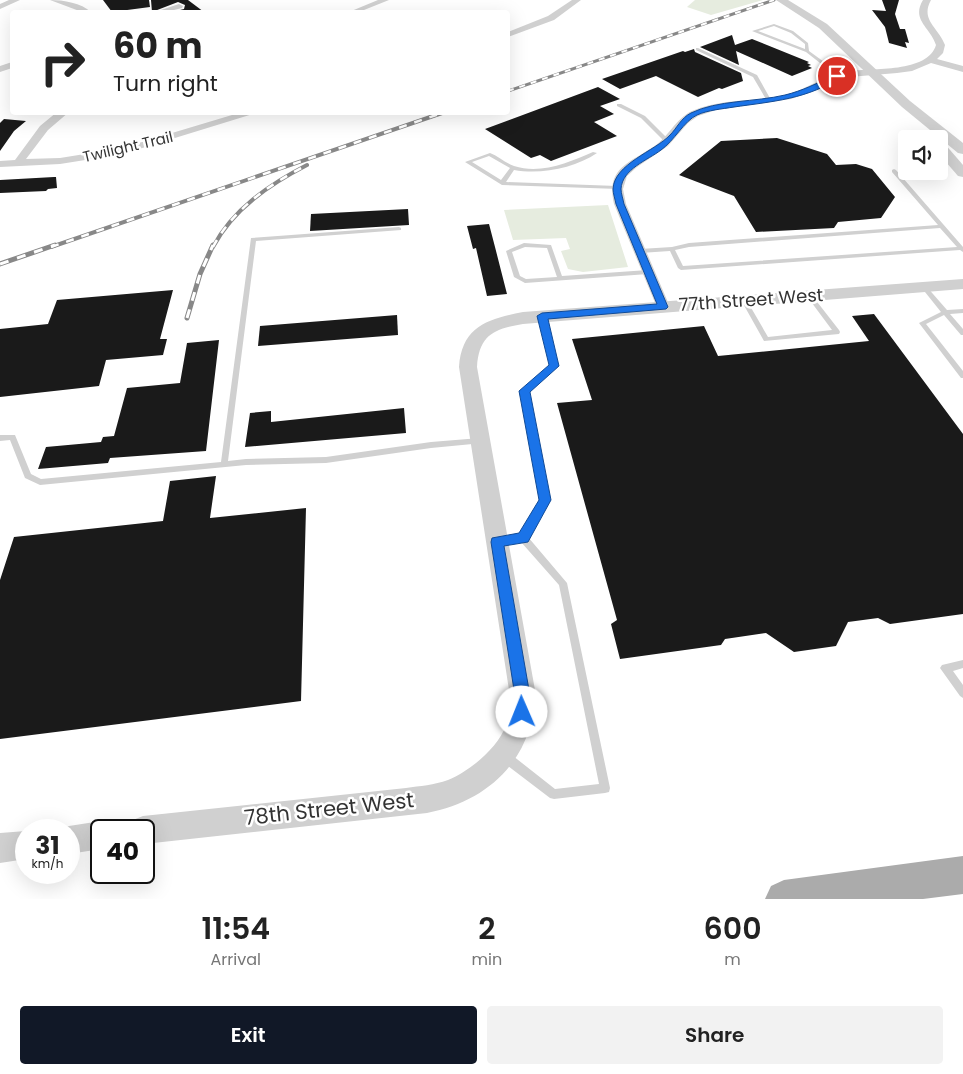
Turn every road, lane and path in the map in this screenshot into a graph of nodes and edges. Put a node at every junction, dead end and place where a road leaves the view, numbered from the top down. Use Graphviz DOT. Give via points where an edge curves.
graph roads {
  1 [pos="16,0"];
  2 [pos="54,0"];
  3 [pos="385,0"];
  4 [pos="577,0"];
  5 [pos="781,0"];
  6 [pos="927,0"];
  7 [pos="179,6"];
  8 [pos="0,7"];
  9 [pos="83,10"];
  10 [pos="166,10"];
  11 [pos="358,10"];
  12 [pos="510,33"];
  13 [pos="697,49"];
  14 [pos="807,52"];
  15 [pos="930,60"];
  16 [pos="963,69"];
  17 [pos="874,73"];
  18 [pos="840,76"];
  19 [pos="769,100"];
  20 [pos="906,104"];
  21 [pos="619,105"];
  22 [pos="60,115"];
  23 [pos="244,115"];
  24 [pos="927,130"];
  25 [pos="668,141"];
  26 [pos="963,150"];
  27 [pos="595,153"];
  28 [pos="948,156"];
  29 [pos="18,163"];
  30 [pos="0,164"];
  31 [pos="513,168"];
  32 [pos="894,171"];
  33 [pos="963,172"];
  34 [pos="502,183"];
  35 [pos="617,188"];
  36 [pos="942,226"];
  37 [pos="399,229"];
  38 [pos="672,249"];
  39 [pos="962,249"];
  40 [pos="640,251"];
  41 [pos="648,272"];
  42 [pos="560,278"];
  43 [pos="963,284"];
  44 [pos="924,287"];
  45 [pos="809,295"];
  46 [pos="744,300"];
  47 [pos="663,307"];
  48 [pos="963,311"];
  49 [pos="946,312"];
  50 [pos="542,316"];
  51 [pos="483,332"];
  52 [pos="963,333"];
  53 [pos="963,376"];
  54 [pos="0,438"];
  55 [pos="480,441"];
  56 [pos="224,464"];
  57 [pos="523,538"];
  58 [pos="497,542"];
  59 [pos="963,664"];
  60 [pos="963,693"];
  61 [pos="502,755"];
  62 [pos="155,829"];
  63 [pos="15,846"];
  64 [pos="0,848"];
  65 [pos="956,876"];
  66 [pos="784,899"];
  1 -- 8 [label="street"];
  2 -- 9 [label="street"];
  3 -- 11 [label="street"];
  4 -- 12 [label="street" via="550,18"];
  5 -- 17 [label="street" via="823,26"];
  6 -- 15 [label="street" via="921,14 939,36 941,44"];
  7 -- 10 [label="street"];
  13 -- 19 [label="lane" via="755,76"];
  14 -- 14 [label="lane" via="790,44 754,30 774,25 792,32 807,44"];
  14 -- 18 [label="lane"];
  15 -- 16 [label="street"];
  15 -- 17 [label="street" via="909,68"];
  17 -- 18 [label="street"];
  17 -- 20 [label="street"];
  18 -- 19 [label="street" via="803,92"];
  19 -- 25 [label="street" via="694,114"];
  20 -- 24 [label="street"];
  20 -- 26 [label="street"];
  21 -- 25 [label="lane" via="642,117"];
  22 -- 29 [label="street" via="44,128"];
  23 -- 29 [label="street, Twilight Trail" via="123,151 60,161"];
  25 -- 35 [label="street" via="632,165"];
  27 -- 31 [label="lane" via="554,169"];
  28 -- 33 [label="street"];
  29 -- 30 [label="street, Twilight Trail"];
  31 -- 34 [label="lane"];
  31 -- 34 [label="lane" via="490,154 468,162"];
  32 -- 36 [label="lane"];
  34 -- 35 [label="lane"];
  35 -- 40 [label="street" via="620,204"];
  36 -- 38 [label="lane" via="689,245"];
  36 -- 39 [label="lane"];
  37 -- 56 [label="lane" via="253,239"];
  38 -- 39 [label="lane" via="681,268"];
  38 -- 40 [label="lane"];
  40 -- 41 [label="street"];
  41 -- 42 [label="lane"];
  41 -- 47 [label="street"];
  42 -- 42 [label="lane" via="525,281 517,277 509,251 524,245 549,246"];
  43 -- 44 [label="street, 77th Street West"];
  44 -- 45 [label="street, 77th Street West"];
  44 -- 49 [label="lane"];
  45 -- 46 [label="street, 77th Street West"];
  45 -- 46 [label="lane" via="837,332 766,339"];
  46 -- 47 [label="street, 77th Street West"];
  47 -- 50 [label="street, 77th Street West"];
  48 -- 49 [label="lane"];
  49 -- 52 [label="lane"];
  49 -- 53 [label="lane" via="922,323"];
  50 -- 51 [label="street, 77th Street West" via="505,321"];
  50 -- 57 [label="lane" via="554,366 524,391 545,500"];
  51 -- 55 [label="street, 78th Street West" via="468,352"];
  54 -- 56 [label="lane" via="12,436 28,476 40,482"];
  55 -- 56 [label="lane" via="326,460"];
  55 -- 58 [label="street, 78th Street West"];
  57 -- 58 [label="lane"];
  57 -- 61 [label="lane" via="563,583 605,788 554,794"];
  58 -- 61 [label="street, 78th Street West" via="522,690 522,712 516,734"];
  59 -- 60 [label="lane" via="945,668"];
  61 -- 62 [label="street, 78th Street West" via="475,781 441,796"];
  63 -- 64 [label="street"];
  65 -- 66 [label="main road"];
}
